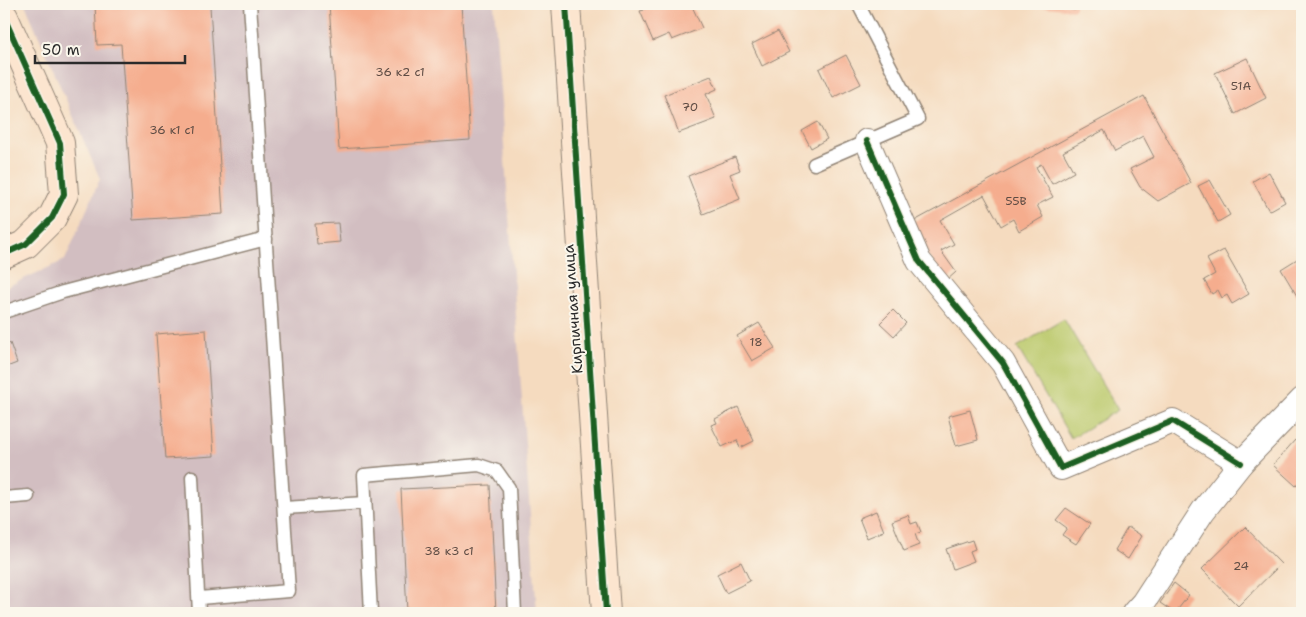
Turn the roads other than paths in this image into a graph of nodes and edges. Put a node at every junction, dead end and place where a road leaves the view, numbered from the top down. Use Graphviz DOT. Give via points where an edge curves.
graph roads {
  1 [pos="250,4"];
  2 [pos="566,4"];
  3 [pos="858,4"];
  4 [pos="4,18"];
  5 [pos="867,141"];
  6 [pos="814,164"];
  7 [pos="266,239"];
  8 [pos="4,254"];
  9 [pos="4,312"];
  10 [pos="1302,400"];
  11 [pos="1240,462"];
  12 [pos="192,477"];
  13 [pos="28,496"];
  14 [pos="4,498"];
  15 [pos="365,503"];
  16 [pos="284,508"];
  17 [pos="199,598"];
  18 [pos="199,613"];
  19 [pos="371,613"];
  20 [pos="515,613"];
  21 [pos="606,613"];
  22 [pos="1134,613"];
  1 -- 7 [label="lane"];
  2 -- 21 [label="street, Кирпичная улица"];
  3 -- 5 [label="lane" via="918,119"];
  4 -- 8 [label="street" via="60,143 64,194 52,218 26,244"];
  5 -- 6 [label="lane"];
  5 -- 11 [label="street" via="918,261 1003,363 1061,468 1173,421"];
  7 -- 9 [label="lane" via="63,292"];
  7 -- 16 [label="lane"];
  10 -- 11 [label="street"];
  11 -- 22 [label="street"];
  12 -- 17 [label="lane"];
  13 -- 14 [label="lane"];
  15 -- 16 [label="lane"];
  15 -- 19 [label="lane"];
  15 -- 20 [label="lane" via="364,475 478,465 497,471 509,488"];
  16 -- 17 [label="lane" via="289,591"];
  17 -- 18 [label="lane"];
}
